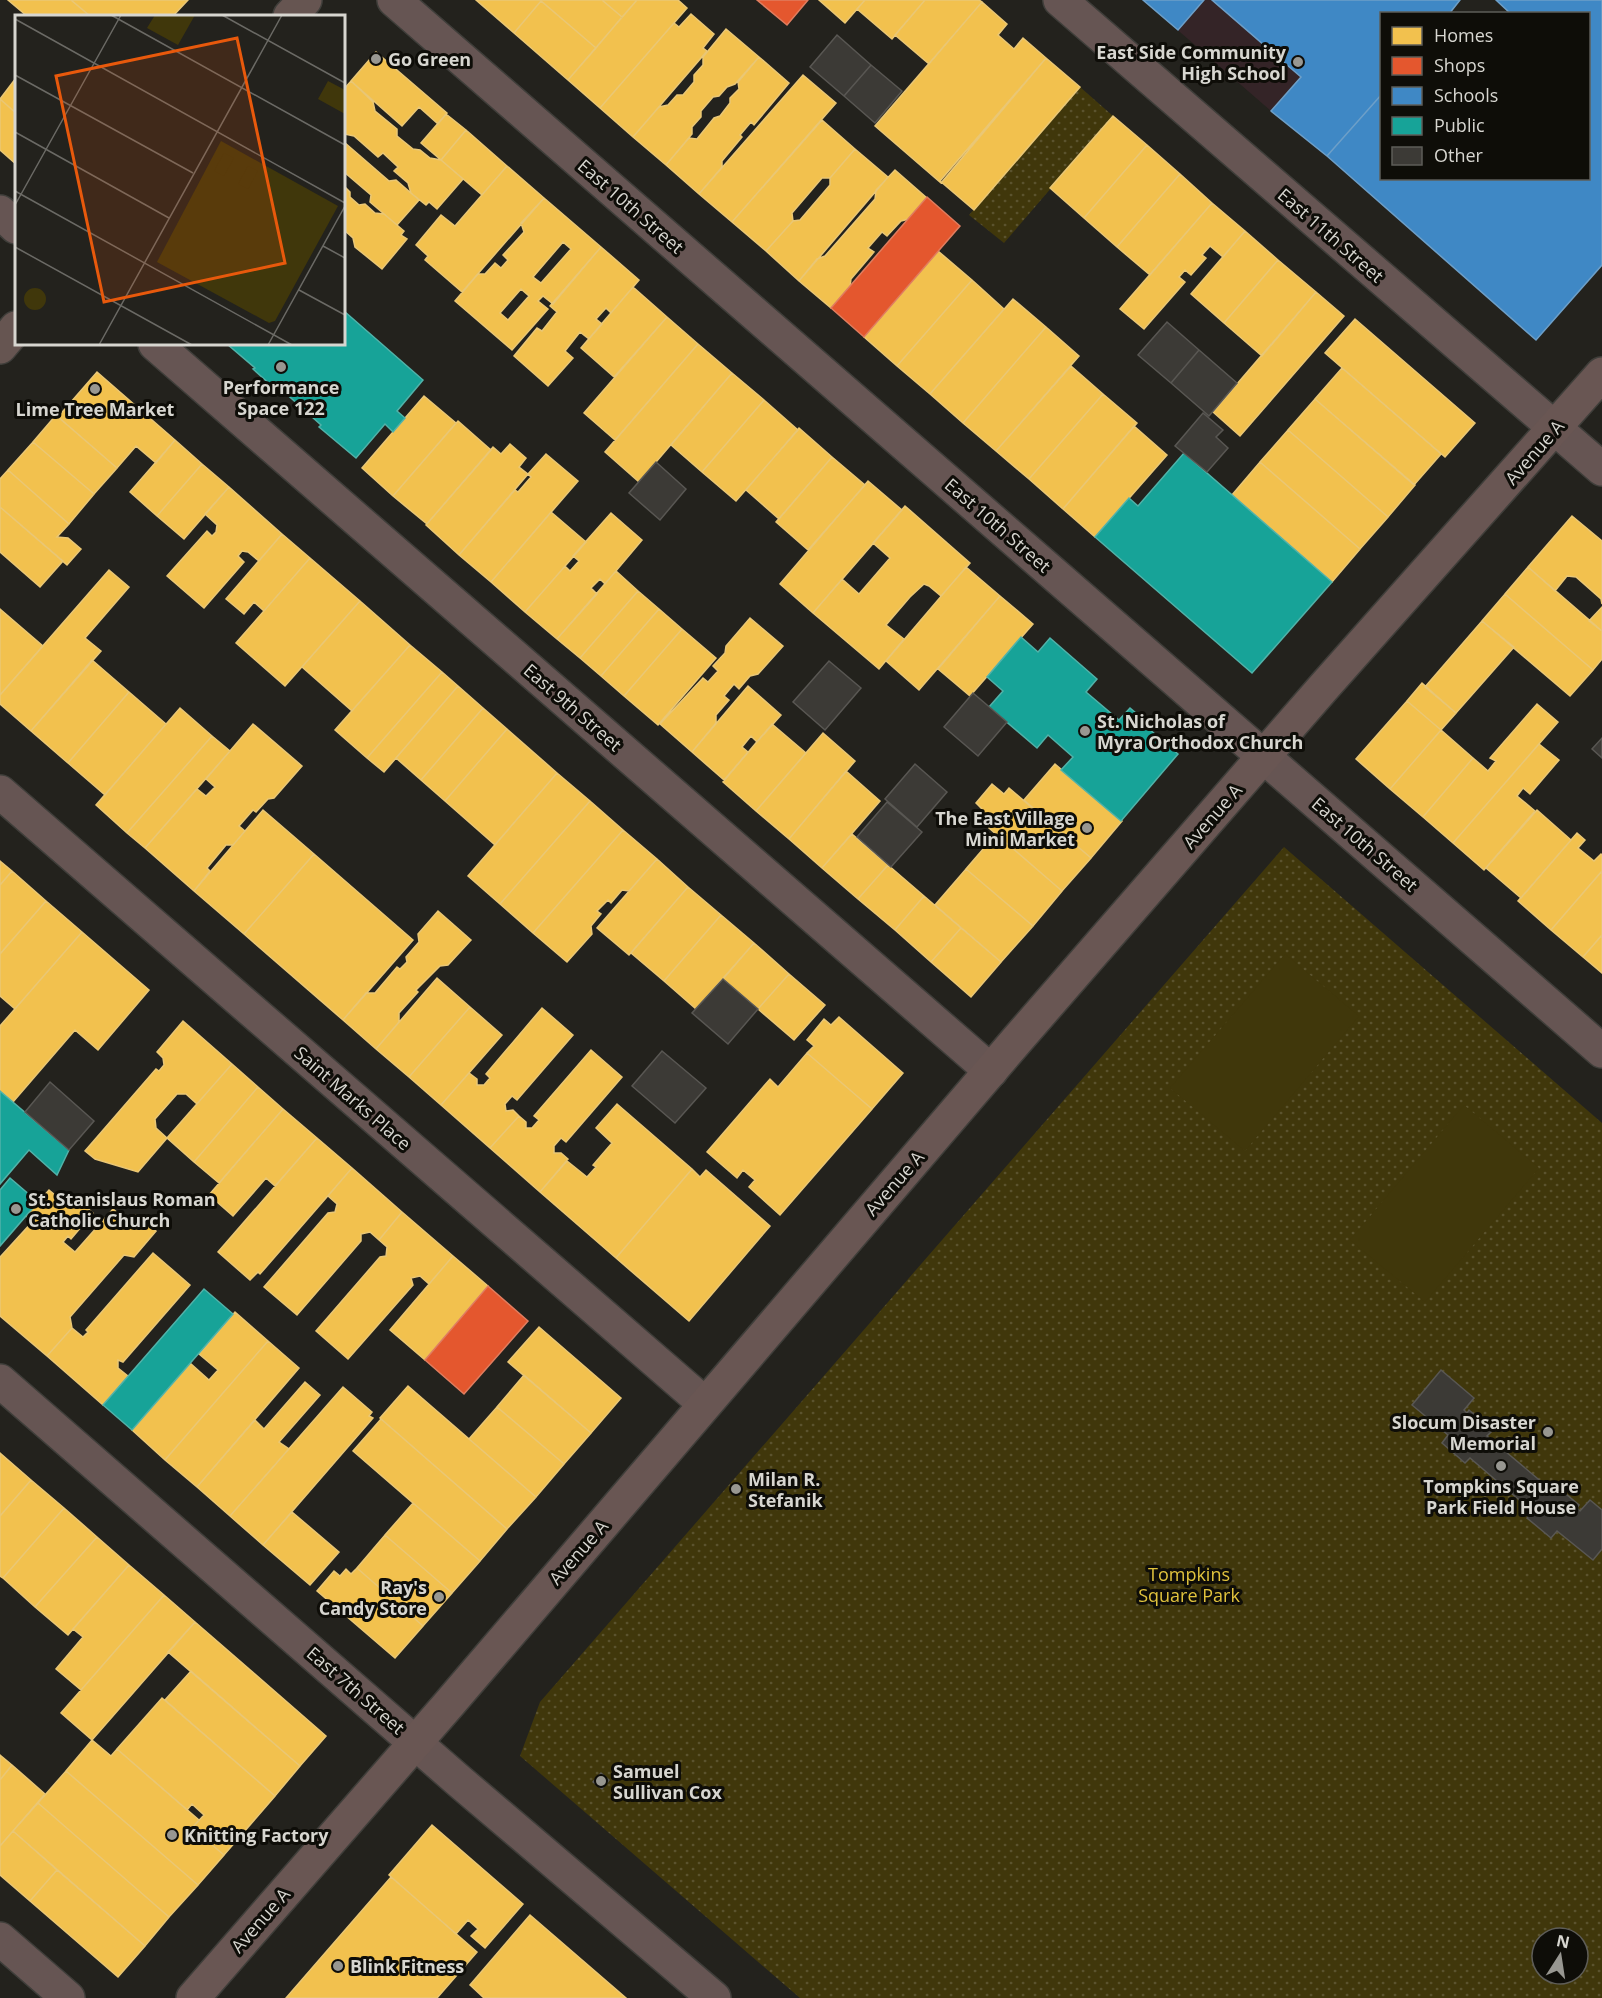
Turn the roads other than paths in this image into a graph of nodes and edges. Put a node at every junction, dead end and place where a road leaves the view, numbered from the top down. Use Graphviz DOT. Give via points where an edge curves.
graph roads {
  1 [pos="305,0"];
  2 [pos="394,0"];
  3 [pos="1060,0"];
  4 [pos="291,15"];
  5 [pos="0,212"];
  6 [pos="15,225"];
  7 [pos="15,329"];
  8 [pos="156,345"];
  9 [pos="0,347"];
  10 [pos="1602,374"];
  11 [pos="1555,428"];
  12 [pos="1602,469"];
  13 [pos="1264,757"];
  14 [pos="0,792"];
  15 [pos="1602,1051"];
  16 [pos="991,1071"];
  17 [pos="0,1381"];
  18 [pos="705,1404"];
  19 [pos="415,1742"];
  20 [pos="0,1939"];
  21 [pos="68,1998"];
  22 [pos="193,1998"];
  23 [pos="714,1998"];
  1 -- 4 [label="main road"];
  2 -- 13 [label="street, East 10th Street"];
  3 -- 11 [label="street, East 11th Street"];
  5 -- 6 [label="street"];
  7 -- 9 [label="main road"];
  8 -- 16 [label="street, East 9th Street"];
  10 -- 11 [label="main road, Avenue A"];
  11 -- 12 [label="street, East 11th Street"];
  11 -- 13 [label="main road, Avenue A"];
  13 -- 15 [label="street, East 10th Street"];
  13 -- 16 [label="main road, Avenue A"];
  14 -- 18 [label="street, Saint Marks Place"];
  16 -- 18 [label="main road, Avenue A"];
  17 -- 19 [label="street, East 7th Street"];
  18 -- 19 [label="main road, Avenue A"];
  19 -- 22 [label="main road, Avenue A"];
  19 -- 23 [label="street, East 7th Street"];
  20 -- 21 [label="street"];
}
